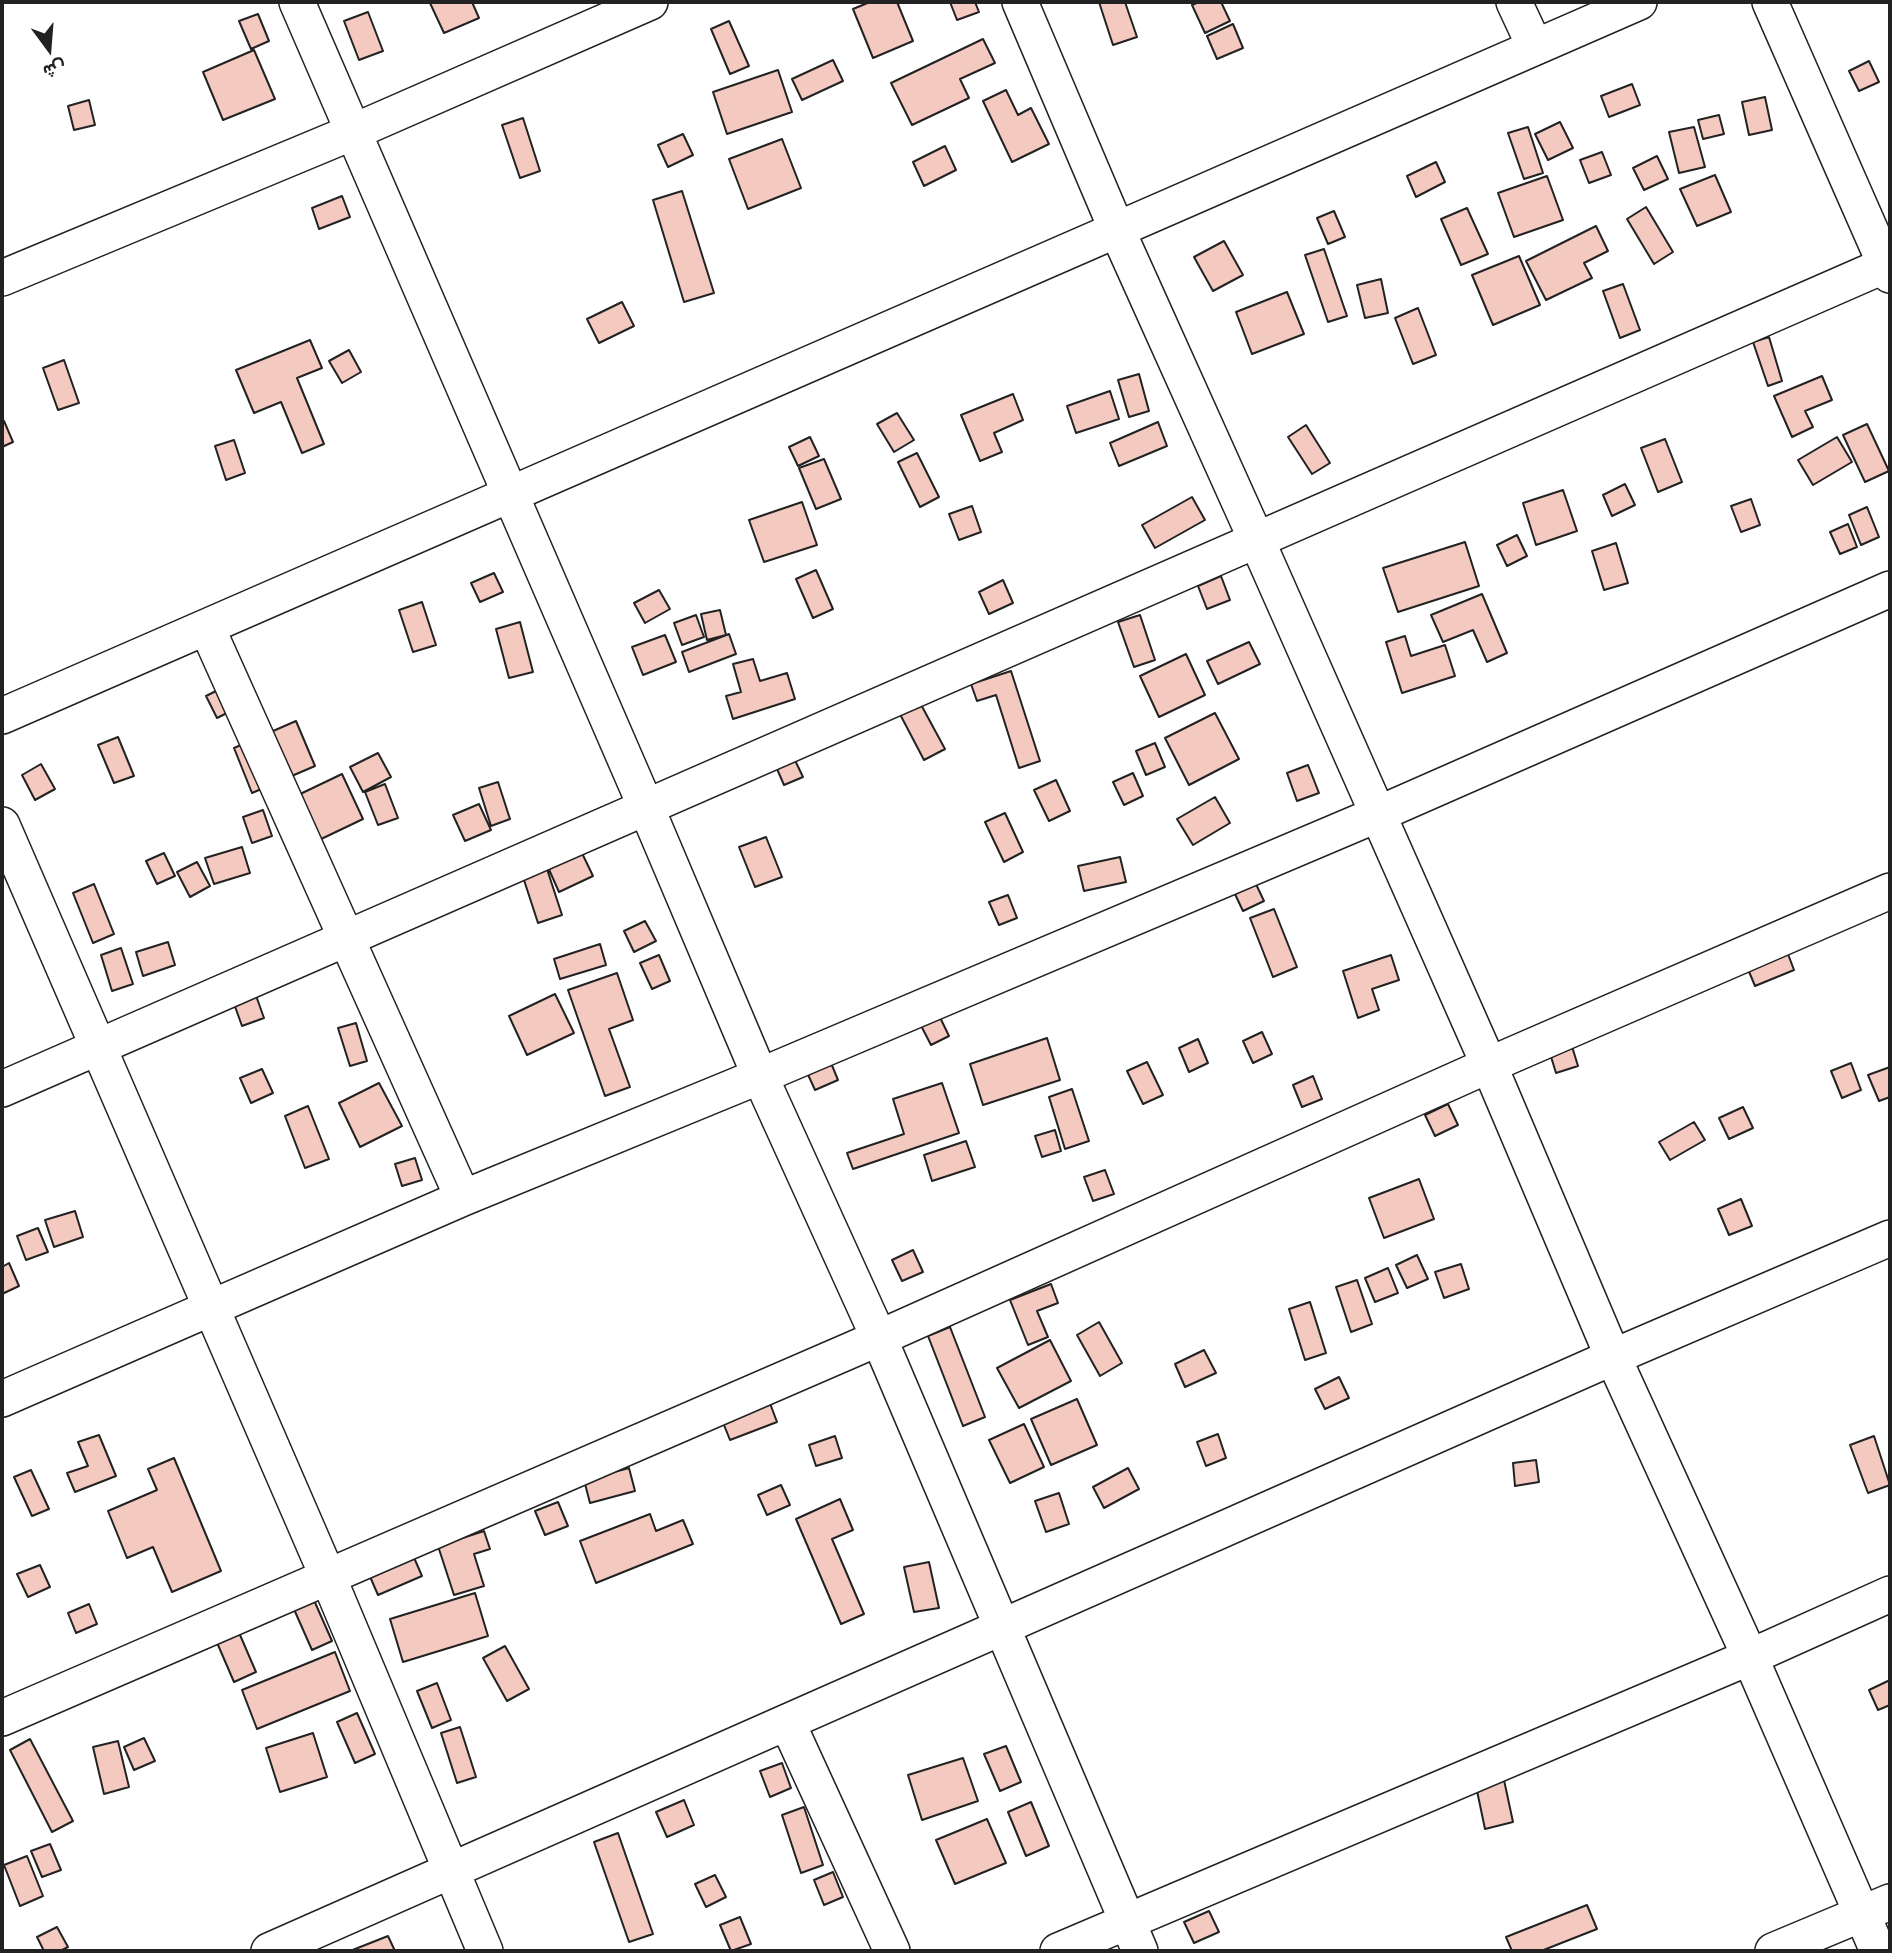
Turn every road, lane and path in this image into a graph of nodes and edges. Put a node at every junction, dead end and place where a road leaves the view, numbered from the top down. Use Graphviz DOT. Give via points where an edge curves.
graph roads {
  1 [pos="297,2"];
  2 [pos="650,2"];
  3 [pos="1020,2"];
  4 [pos="1514,2"];
  5 [pos="1639,2"];
  6 [pos="1770,2"];
  7 [pos="1535,47"];
  8 [pos="353,132"];
  9 [pos="1117,230"];
  10 [pos="1889,268"];
  11 [pos="2,278"];
  12 [pos="511,494"];
  13 [pos="1257,541"];
  14 [pos="1890,589"];
  15 [pos="207,628"];
  16 [pos="2,716"];
  17 [pos="646,807"];
  18 [pos="1376,815"];
  19 [pos="2,825"];
  20 [pos="1890,891"];
  21 [pos="346,938"];
  22 [pos="97,1046"];
  23 [pos="1489,1065"];
  24 [pos="760,1076"];
  25 [pos="2,1088"];
  26 [pos="463,1198"];
  27 [pos="1890,1238"];
  28 [pos="211,1308"];
  29 [pos="879,1338"];
  30 [pos="1613,1356"];
  31 [pos="2,1399"];
  32 [pos="328,1577"];
  33 [pos="1890,1594"];
  34 [pos="1003,1626"];
  35 [pos="1750,1657"];
  36 [pos="2,1718"];
  37 [pos="787,1722"];
  38 [pos="450,1870"];
  39 [pos="1876,1908"];
  40 [pos="1134,1936"];
  41 [pos="269,1951"];
  42 [pos="485,1951"];
  43 [pos="892,1951"];
  44 [pos="1058,1951"];
  45 [pos="1773,1951"];
  46 [pos="1878,1951"];
  1 -- 8 [label="street"];
  2 -- 8 [label="street"];
  3 -- 9 [label="street"];
  4 -- 7 [label="street"];
  5 -- 7 [label="street"];
  6 -- 10 [label="street"];
  7 -- 9 [label="street"];
  8 -- 11 [label="street"];
  8 -- 12 [label="street"];
  9 -- 12 [label="street"];
  9 -- 13 [label="street"];
  10 -- 13 [label="street"];
  12 -- 15 [label="street"];
  12 -- 17 [label="street"];
  13 -- 17 [label="street"];
  13 -- 18 [label="street"];
  14 -- 18 [label="street"];
  15 -- 16 [label="street"];
  15 -- 21 [label="street"];
  17 -- 21 [label="street"];
  17 -- 24 [label="street"];
  18 -- 23 [label="street"];
  18 -- 24 [label="street"];
  19 -- 22 [label="street"];
  20 -- 23 [label="street"];
  21 -- 22 [label="street"];
  21 -- 26 [label="street"];
  22 -- 25 [label="street"];
  22 -- 28 [label="street"];
  23 -- 29 [label="street"];
  23 -- 30 [label="street"];
  24 -- 26 [label="street"];
  24 -- 29 [label="street"];
  26 -- 28 [label="street"];
  27 -- 30 [label="street"];
  28 -- 31 [label="street"];
  28 -- 32 [label="street"];
  29 -- 32 [label="street"];
  29 -- 34 [label="street"];
  30 -- 34 [label="street"];
  30 -- 35 [label="street"];
  32 -- 36 [label="street"];
  32 -- 38 [label="street"];
  33 -- 35 [label="street"];
  34 -- 37 [label="street"];
  34 -- 40 [label="street"];
  35 -- 39 [label="street"];
  35 -- 40 [label="street"];
  37 -- 38 [label="street"];
  37 -- 43 [label="street"];
  38 -- 41 [label="street"];
  38 -- 42 [label="street"];
  39 -- 45 [label="street"];
  39 -- 46 [label="street"];
  40 -- 44 [label="street"];
}
